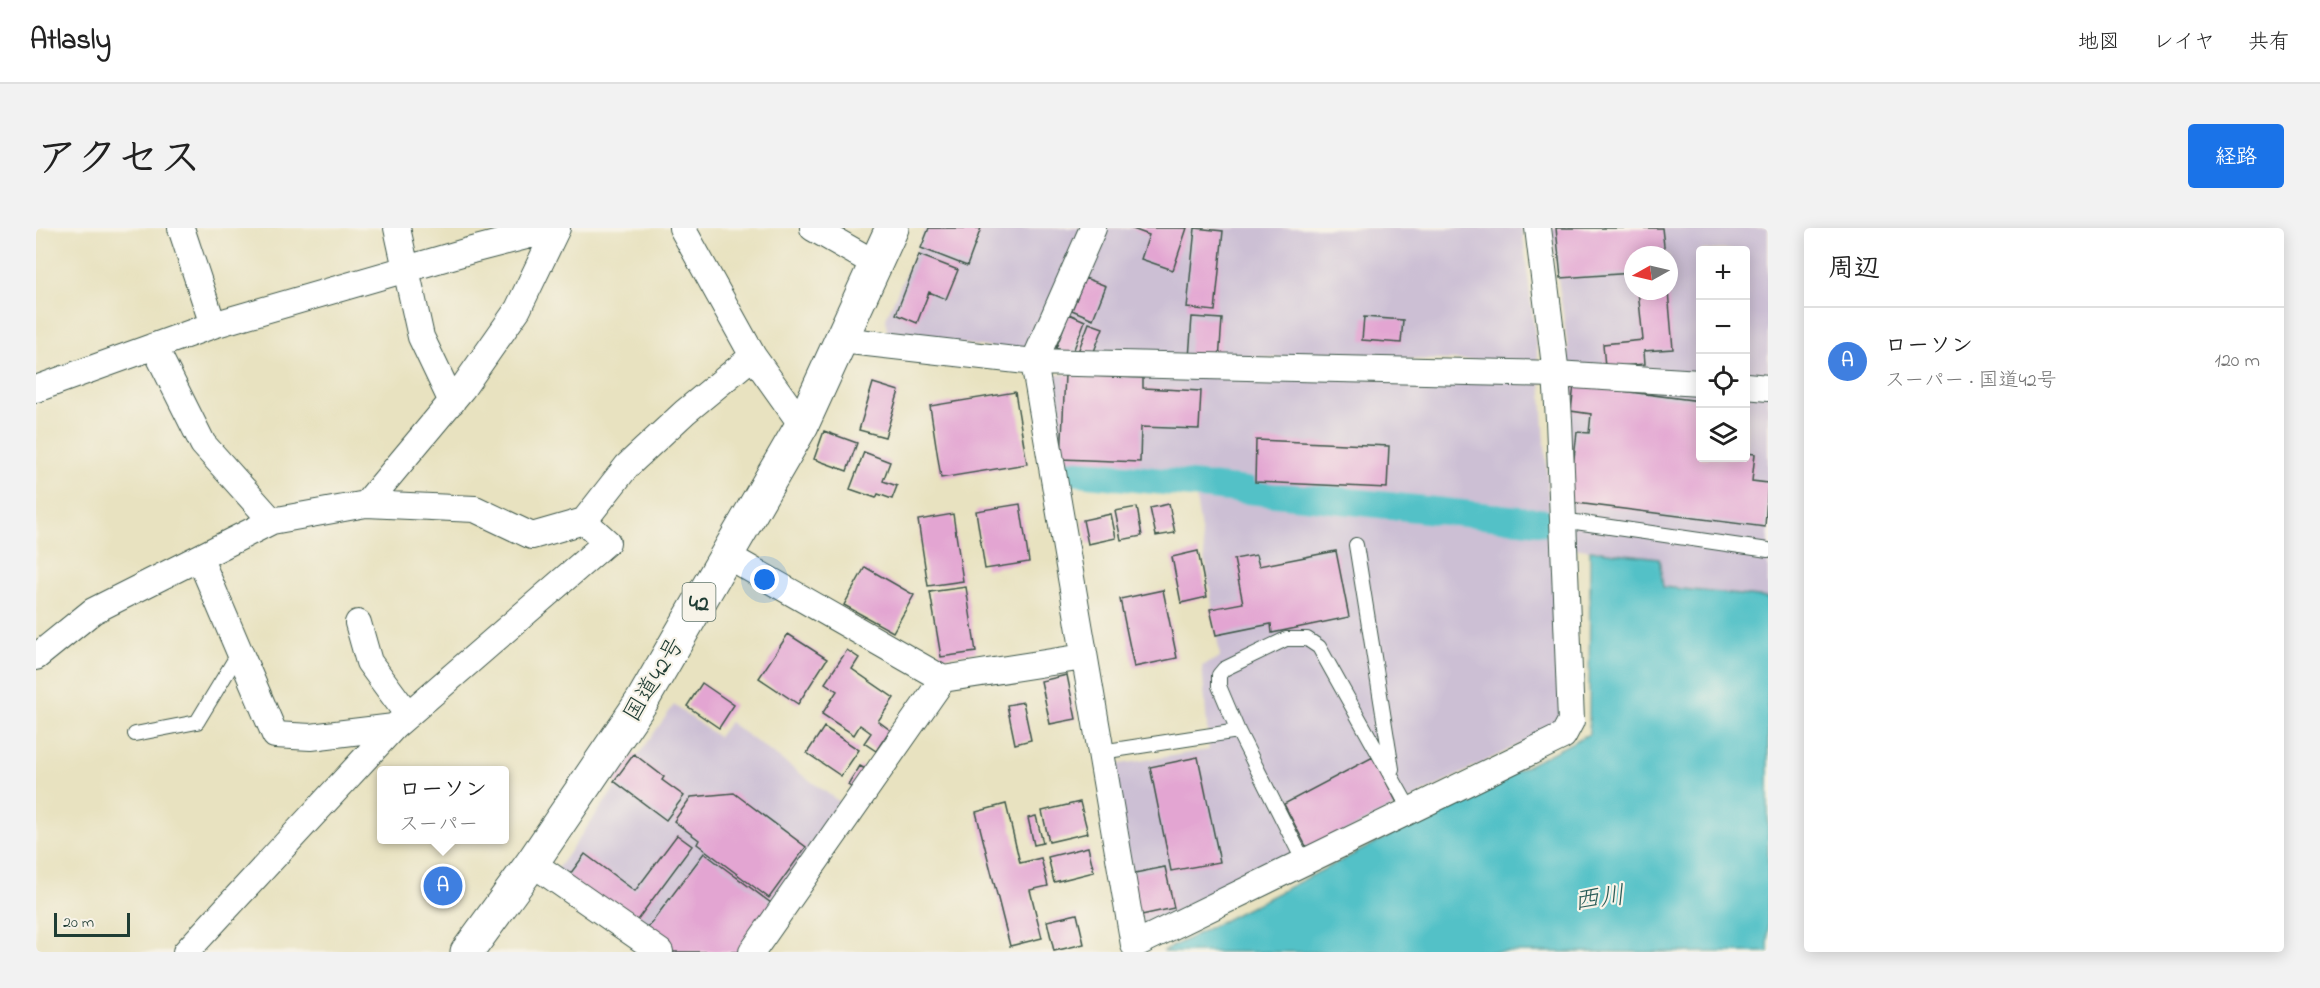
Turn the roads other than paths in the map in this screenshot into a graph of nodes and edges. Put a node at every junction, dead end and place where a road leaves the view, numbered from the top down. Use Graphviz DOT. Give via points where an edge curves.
graph roads {
  1 [pos="181,228"];
  2 [pos="397,228"];
  3 [pos="557,228"];
  4 [pos="682,228"];
  5 [pos="813,228"];
  6 [pos="892,228"];
  7 [pos="1093,228"];
  8 [pos="1538,228"];
  9 [pos="876,264"];
  10 [pos="405,269"];
  11 [pos="213,325"];
  12 [pos="842,340"];
  13 [pos="154,346"];
  14 [pos="753,356"];
  15 [pos="1035,362"];
  16 [pos="1556,374"];
  17 [pos="1696,383"];
  18 [pos="1750,386"];
  19 [pos="1768,388"];
  20 [pos="36,389"];
  21 [pos="452,402"];
  22 [pos="802,425"];
  23 [pos="366,504"];
  24 [pos="584,520"];
  25 [pos="1562,520"];
  26 [pos="273,521"];
  27 [pos="1356,545"];
  28 [pos="1768,550"];
  29 [pos="726,555"];
  30 [pos="200,559"];
  31 [pos="358,623"];
  32 [pos="240,651"];
  33 [pos="36,657"];
  34 [pos="1084,657"];
  35 [pos="943,679"];
  36 [pos="401,721"];
  37 [pos="1238,731"];
  38 [pos="135,734"];
  39 [pos="1101,752"];
  40 [pos="1394,780"];
  41 [pos="1410,810"];
  42 [pos="1304,862"];
  43 [pos="532,863"];
  44 [pos="1127,948"];
  45 [pos="186,952"];
  46 [pos="467,952"];
  47 [pos="660,952"];
  48 [pos="752,952"];
  1 -- 11 [label="street"];
  2 -- 10 [label="street"];
  3 -- 10 [label="street"];
  3 -- 21 [label="street" via="518,309"];
  4 -- 14 [label="street"];
  5 -- 9 [label="street"];
  6 -- 9 [label="highway, 国道42号 / 42"];
  7 -- 15 [label="street"];
  8 -- 16 [label="street"];
  9 -- 12 [label="highway, 国道42号 / 42"];
  10 -- 11 [label="street"];
  10 -- 21 [label="street" via="421,337"];
  11 -- 13 [label="street"];
  12 -- 15 [label="street"];
  12 -- 22 [label="highway, 国道42号 / 42"];
  13 -- 20 [label="street"];
  13 -- 26 [label="street" via="203,444"];
  14 -- 22 [label="street"];
  14 -- 24 [label="street" via="627,466"];
  15 -- 16 [label="street"];
  15 -- 34 [label="street"];
  16 -- 17 [label="street"];
  16 -- 25 [label="street"];
  18 -- 19 [label="street"];
  21 -- 23 [label="street"];
  22 -- 29 [label="highway, 国道42号 / 42"];
  23 -- 24 [label="street" via="475,508 532,536"];
  23 -- 26 [label="street"];
  24 -- 36 [label="street" via="607,542"];
  25 -- 28 [label="lane"];
  25 -- 41 [label="street" via="1571,722 1563,736"];
  26 -- 30 [label="street"];
  27 -- 40 [label="lane"];
  29 -- 35 [label="street"];
  29 -- 43 [label="highway, 国道42号 / 42" via="642,701"];
  30 -- 32 [label="street"];
  30 -- 33 [label="street" via="93,611"];
  31 -- 36 [label="street" via="369,662"];
  32 -- 36 [label="street" via="275,735 311,737"];
  32 -- 38 [label="lane" via="197,722"];
  34 -- 35 [label="street"];
  34 -- 39 [label="street"];
  35 -- 48 [label="street"];
  36 -- 45 [label="street"];
  37 -- 39 [label="lane"];
  37 -- 40 [label="lane" via="1218,686 1219,675 1286,639 1307,639 1319,647"];
  37 -- 42 [label="lane"];
  39 -- 44 [label="street"];
  40 -- 41 [label="lane"];
  41 -- 42 [label="street"];
  42 -- 44 [label="street"];
  43 -- 46 [label="highway, 国道42号 / 42"];
  43 -- 47 [label="street"];
}
